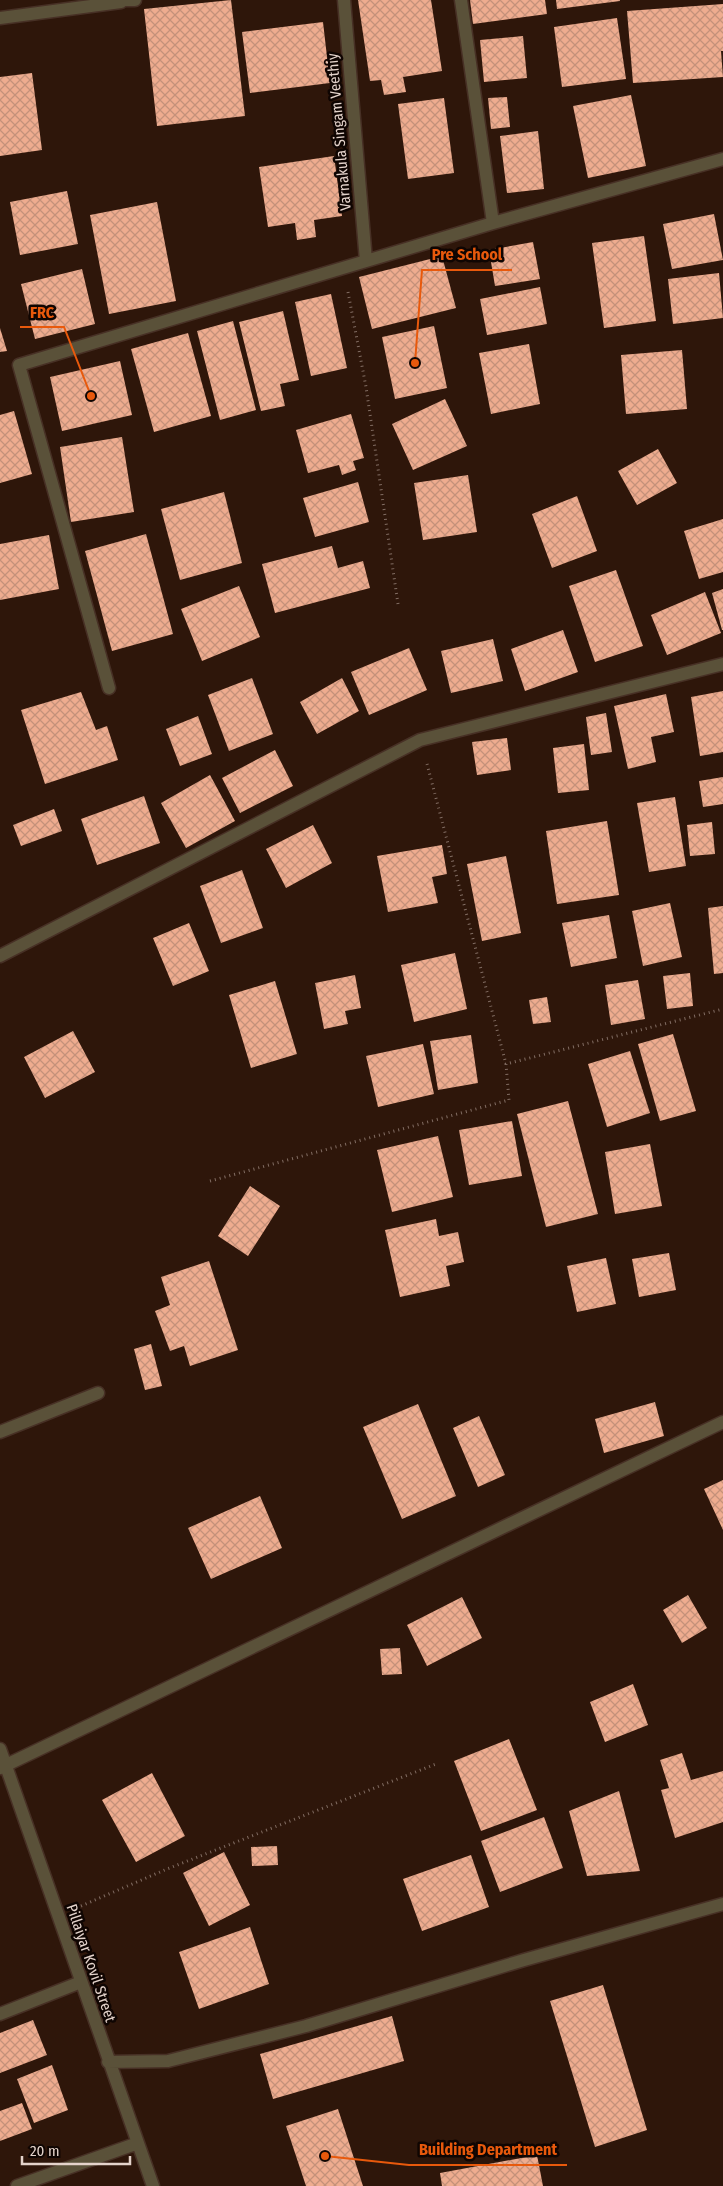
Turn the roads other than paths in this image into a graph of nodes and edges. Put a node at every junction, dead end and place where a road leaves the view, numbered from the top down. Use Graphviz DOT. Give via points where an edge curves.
graph roads {
  1 [pos="135,0"];
  2 [pos="344,0"];
  3 [pos="461,0"];
  4 [pos="120,1"];
  5 [pos="0,18"];
  6 [pos="723,158"];
  7 [pos="493,223"];
  8 [pos="366,261"];
  9 [pos="723,664"];
  10 [pos="109,688"];
  11 [pos="0,956"];
  12 [pos="98,1393"];
  13 [pos="723,1422"];
  14 [pos="0,1432"];
  15 [pos="0,1749"];
  16 [pos="3,1767"];
  17 [pos="723,1904"];
  18 [pos="81,1982"];
  19 [pos="0,2014"];
  20 [pos="108,2062"];
  21 [pos="138,2143"];
  22 [pos="17,2186"];
  23 [pos="154,2186"];
  1 -- 4 [label="street"];
  2 -- 8 [label="street, Varnakula Singam Veethiy"];
  3 -- 7 [label="street"];
  4 -- 5 [label="street"];
  6 -- 7 [label="street"];
  7 -- 8 [label="street"];
  8 -- 10 [label="street" via="19,365"];
  9 -- 11 [label="street" via="420,740"];
  12 -- 14 [label="street"];
  13 -- 16 [label="street"];
  15 -- 16 [label="street, Pillaiyar Kovil Street"];
  16 -- 18 [label="street, Pillaiyar Kovil Street"];
  17 -- 20 [label="street" via="306,2026 168,2061"];
  18 -- 19 [label="street"];
  18 -- 20 [label="street, Pillaiyar Kovil Street"];
  20 -- 21 [label="street, Pillaiyar Kovil Street"];
  21 -- 22 [label="street"];
  21 -- 23 [label="street, Pillaiyar Kovil Street"];
}
